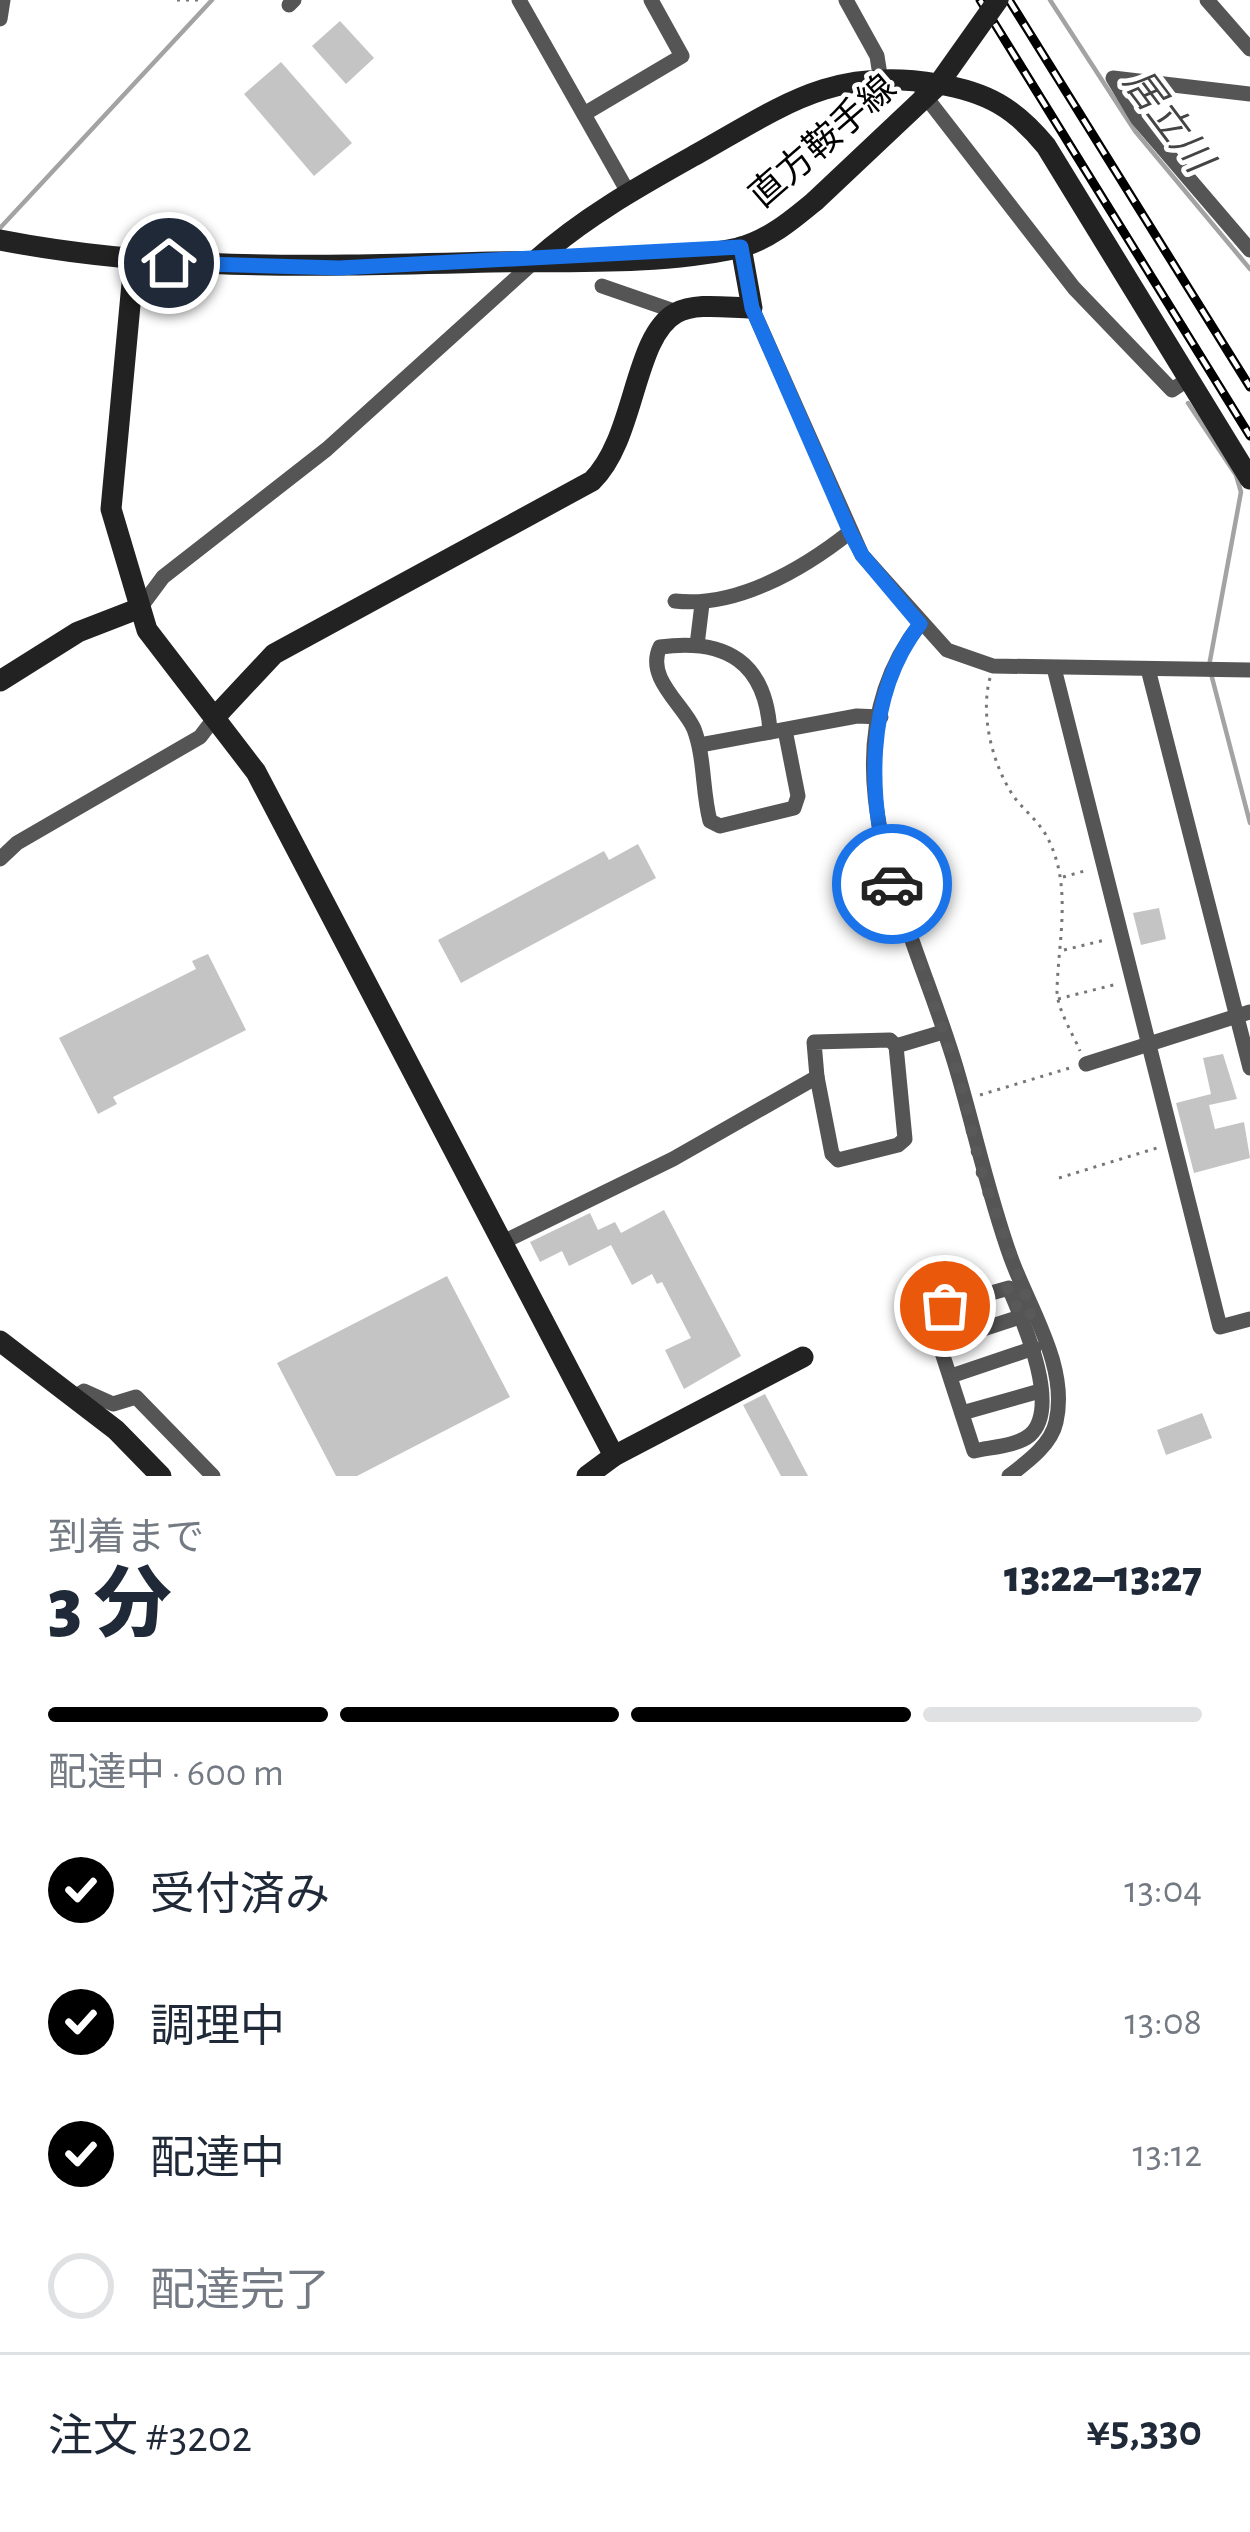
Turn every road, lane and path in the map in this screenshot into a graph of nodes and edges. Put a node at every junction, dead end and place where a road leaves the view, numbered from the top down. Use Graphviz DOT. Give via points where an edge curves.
graph roads {
  1 [pos="3,0"];
  2 [pos="178,0"];
  3 [pos="198,0"];
  4 [pos="520,0"];
  5 [pos="651,0"];
  6 [pos="846,0"];
  7 [pos="998,0"];
  8 [pos="1208,0"];
  9 [pos="0,19"];
  10 [pos="1250,49"];
  11 [pos="880,76"];
  12 [pos="908,78"];
  13 [pos="1250,94"];
  14 [pos="584,114"];
  15 [pos="628,192"];
  16 [pos="0,240"];
  17 [pos="741,247"];
  18 [pos="1250,250"];
  19 [pos="536,261"];
  20 [pos="134,262"];
  21 [pos="602,286"];
  22 [pos="752,308"];
  23 [pos="677,312"];
  24 [pos="1190,378"];
  25 [pos="1250,479"];
  26 [pos="850,532"];
  27 [pos="675,601"];
  28 [pos="702,604"];
  29 [pos="140,608"];
  30 [pos="920,624"];
  31 [pos="697,645"];
  32 [pos="993,666"];
  33 [pos="1054,668"];
  34 [pos="1148,669"];
  35 [pos="1250,670"];
  36 [pos="0,681"];
  37 [pos="216,716"];
  38 [pos="881,717"];
  39 [pos="778,731"];
  40 [pos="700,746"];
  41 [pos="0,859"];
  42 [pos="1101,866"];
  43 [pos="1061,878"];
  44 [pos="1119,937"];
  45 [pos="1064,950"];
  46 [pos="1130,980"];
  47 [pos="1058,999"];
  48 [pos="1244,1014"];
  49 [pos="944,1032"];
  50 [pos="896,1046"];
  51 [pos="1148,1046"];
  52 [pos="1086,1064"];
  53 [pos="1250,1068"];
  54 [pos="817,1077"];
  55 [pos="981,1093"];
  56 [pos="1173,1143"];
  57 [pos="1059,1178"];
  58 [pos="503,1243"];
  59 [pos="1027,1315"];
  60 [pos="1250,1319"];
  61 [pos="0,1341"];
  62 [pos="940,1343"];
  63 [pos="1034,1348"];
  64 [pos="803,1357"];
  65 [pos="951,1376"];
  66 [pos="1040,1391"];
  67 [pos="73,1398"];
  68 [pos="962,1413"];
  69 [pos="614,1456"];
  70 [pos="160,1476"];
  71 [pos="213,1476"];
  72 [pos="587,1476"];
  73 [pos="1009,1476"];
  1 -- 9 [label="street"];
  2 -- 3 [label="path"];
  4 -- 14 [label="street"];
  5 -- 14 [label="street" via="682,56"];
  6 -- 11 [label="street"];
  7 -- 17 [label="street, 直方鞍手線, bridge" via="937,86 780,230"];
  8 -- 10 [label="street"];
  11 -- 12 [label="street"];
  11 -- 15 [label="street" via="800,95"];
  12 -- 24 [label="street" via="1074,288 1172,390"];
  12 -- 24 [label="street" via="973,89 1020,114"];
  13 -- 18 [label="street" via="1113,78 1137,118"];
  14 -- 15 [label="street"];
  15 -- 19 [label="street"];
  16 -- 20 [label="street, 直方鞍手線"];
  17 -- 19 [label="street, 直方鞍手線"];
  17 -- 22 [label="street"];
  19 -- 20 [label="street, 直方鞍手線" via="339,268"];
  19 -- 29 [label="street" via="327,449 163,577"];
  20 -- 29 [label="street" via="111,509"];
  21 -- 23 [label="street"];
  22 -- 23 [label="street"];
  22 -- 26 [label="street"];
  23 -- 37 [label="street" via="649,345 610,464 592,481 274,654"];
  24 -- 25 [label="street"];
  26 -- 28 [label="street" via="737,598"];
  26 -- 30 [label="street"];
  27 -- 28 [label="street"];
  28 -- 31 [label="street"];
  29 -- 36 [label="street" via="35,654"];
  29 -- 37 [label="street" via="161,649"];
  30 -- 32 [label="street" via="947,650"];
  30 -- 38 [label="street" via="896,655"];
  31 -- 39 [label="street" via="725,650 760,680"];
  31 -- 40 [label="street" via="660,647 655,658"];
  32 -- 33 [label="street"];
  32 -- 43 [label="path" via="986,705 994,756 1047,836"];
  33 -- 34 [label="street"];
  33 -- 42 [label="street"];
  34 -- 35 [label="street"];
  34 -- 48 [label="street"];
  37 -- 41 [label="street" via="200,737"];
  37 -- 58 [label="street" via="301,854"];
  38 -- 39 [label="street"];
  38 -- 49 [label="street" via="872,794 880,843"];
  39 -- 40 [label="street"];
  39 -- 40 [label="street" via="798,796 794,808 720,826 710,821"];
  42 -- 43 [label="path"];
  42 -- 44 [label="street"];
  43 -- 45 [label="path"];
  44 -- 45 [label="path"];
  44 -- 46 [label="street"];
  45 -- 47 [label="path"];
  46 -- 47 [label="path"];
  46 -- 51 [label="street"];
  47 -- 52 [label="path"];
  48 -- 51 [label="street"];
  48 -- 53 [label="street"];
  49 -- 50 [label="street"];
  49 -- 59 [label="street"];
  50 -- 54 [label="street" via="814,1042"];
  50 -- 54 [label="street" via="905,1139 898,1145 838,1160"];
  51 -- 52 [label="street"];
  51 -- 56 [label="street"];
  52 -- 55 [label="path"];
  54 -- 58 [label="street"];
  56 -- 57 [label="path"];
  56 -- 60 [label="street" via="1220,1328"];
  58 -- 69 [label="street"];
  59 -- 62 [label="street"];
  59 -- 62 [label="street" via="1009,1288 945,1306 933,1325"];
  59 -- 63 [label="street"];
  59 -- 73 [label="street" via="1046,1340 1056,1425"];
  61 -- 67 [label="street"];
  62 -- 65 [label="street"];
  63 -- 65 [label="street"];
  63 -- 66 [label="street"];
  64 -- 69 [label="street"];
  65 -- 68 [label="street"];
  66 -- 68 [label="street"];
  66 -- 68 [label="street" via="1038,1424 1025,1439 974,1451"];
  67 -- 70 [label="street"];
  67 -- 71 [label="street" via="84,1391 113,1404 136,1397"];
  69 -- 72 [label="street"];
}
